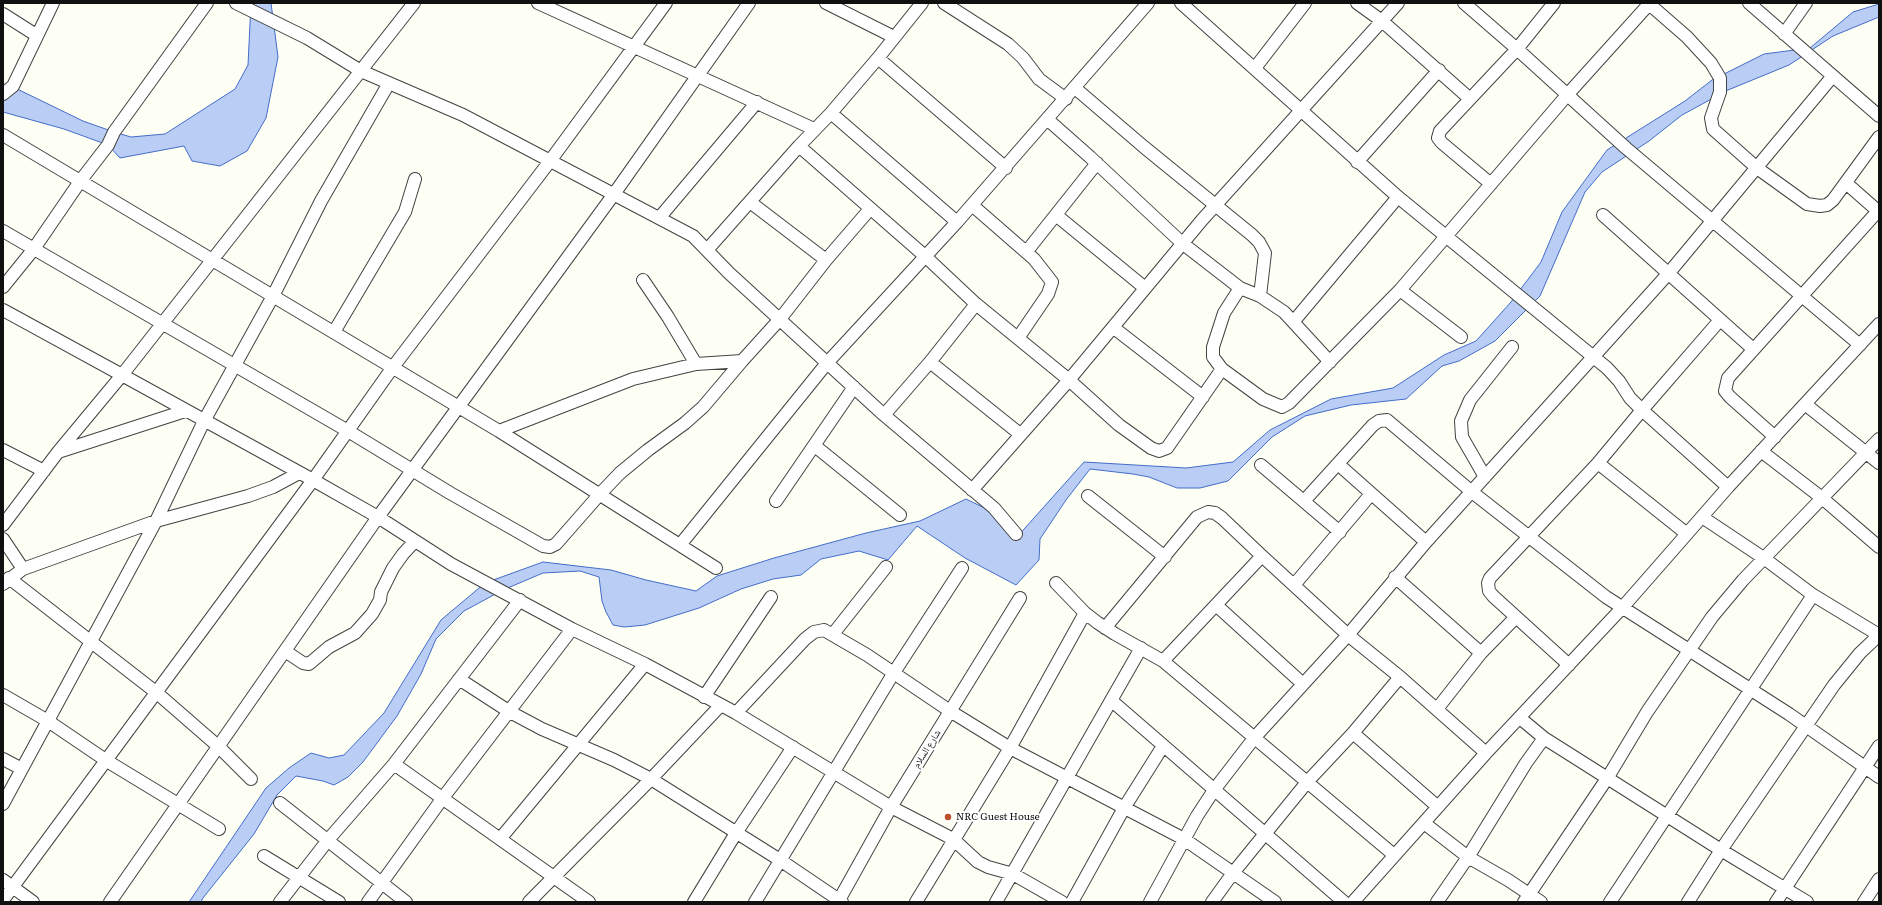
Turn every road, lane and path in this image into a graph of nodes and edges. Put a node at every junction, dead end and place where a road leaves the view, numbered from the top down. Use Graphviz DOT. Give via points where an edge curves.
graph roads {
  1 [pos="53,3"];
  2 [pos="207,3"];
  3 [pos="236,3"];
  4 [pos="414,3"];
  5 [pos="538,3"];
  6 [pos="666,3"];
  7 [pos="749,3"];
  8 [pos="826,3"];
  9 [pos="922,3"];
  10 [pos="944,3"];
  11 [pos="1148,3"];
  12 [pos="1181,3"];
  13 [pos="1305,3"];
  14 [pos="1357,3"];
  15 [pos="1398,3"];
  16 [pos="1464,3"];
  17 [pos="1554,3"];
  18 [pos="1649,3"];
  19 [pos="1749,3"];
  20 [pos="1806,3"];
  21 [pos="563,8"];
  22 [pos="3,14"];
  23 [pos="1382,21"];
  24 [pos="1784,34"];
  25 [pos="36,35"];
  26 [pos="894,37"];
  27 [pos="633,47"];
  28 [pos="1517,49"];
  29 [pos="878,58"];
  30 [pos="1255,68"];
  31 [pos="1438,70"];
  32 [pos="361,71"];
  33 [pos="698,77"];
  34 [pos="1832,77"];
  35 [pos="389,83"];
  36 [pos="1075,88"];
  37 [pos="3,94"];
  38 [pos="1568,94"];
  39 [pos="1469,98"];
  40 [pos="1066,99"];
  41 [pos="757,102"];
  42 [pos="1302,109"];
  43 [pos="830,113"];
  44 [pos="1879,116"];
  45 [pos="1047,120"];
  46 [pos="814,129"];
  47 [pos="3,135"];
  48 [pos="1879,137"];
  49 [pos="799,146"];
  50 [pos="550,161"];
  51 [pos="1357,162"];
  52 [pos="1097,163"];
  53 [pos="1006,168"];
  54 [pos="1758,168"];
  55 [pos="415,179"];
  56 [pos="81,180"];
  57 [pos="1846,183"];
  58 [pos="1492,184"];
  59 [pos="614,194"];
  60 [pos="1398,197"];
  61 [pos="750,202"];
  62 [pos="1216,204"];
  63 [pos="972,205"];
  64 [pos="870,209"];
  65 [pos="1878,211"];
  66 [pos="1056,215"];
  67 [pos="1603,215"];
  68 [pos="660,217"];
  69 [pos="958,222"];
  70 [pos="1713,222"];
  71 [pos="3,231"];
  72 [pos="1446,238"];
  73 [pos="1182,243"];
  74 [pos="33,250"];
  75 [pos="707,250"];
  76 [pos="1027,252"];
  77 [pos="926,257"];
  78 [pos="212,259"];
  79 [pos="826,260"];
  80 [pos="1668,274"];
  81 [pos="643,280"];
  82 [pos="3,288"];
  83 [pos="1145,288"];
  84 [pos="1240,288"];
  85 [pos="1400,290"];
  86 [pos="273,296"];
  87 [pos="1260,296"];
  88 [pos="1801,296"];
  89 [pos="976,304"];
  90 [pos="3,310"];
  91 [pos="780,319"];
  92 [pos="1720,320"];
  93 [pos="1294,321"];
  94 [pos="162,323"];
  95 [pos="1879,324"];
  96 [pos="1114,328"];
  97 [pos="334,332"];
  98 [pos="1461,337"];
  99 [pos="1018,338"];
  100 [pos="1860,345"];
  101 [pos="1512,347"];
  102 [pos="1753,349"];
  103 [pos="1594,357"];
  104 [pos="742,361"];
  105 [pos="930,362"];
  106 [pos="1330,362"];
  107 [pos="827,363"];
  108 [pos="696,364"];
  109 [pos="236,365"];
  110 [pos="393,367"];
  111 [pos="1222,369"];
  112 [pos="122,375"];
  113 [pos="1069,380"];
  114 [pos="854,387"];
  115 [pos="1203,397"];
  116 [pos="1805,404"];
  117 [pos="459,408"];
  118 [pos="185,410"];
  119 [pos="1642,410"];
  120 [pos="884,415"];
  121 [pos="204,421"];
  122 [pos="348,431"];
  123 [pos="499,431"];
  124 [pos="1020,434"];
  125 [pos="1774,437"];
  126 [pos="1879,439"];
  127 [pos="815,446"];
  128 [pos="3,450"];
  129 [pos="1761,451"];
  130 [pos="58,452"];
  131 [pos="1865,452"];
  132 [pos="1338,464"];
  133 [pos="1598,464"];
  134 [pos="1879,464"];
  135 [pos="1261,465"];
  136 [pos="414,469"];
  137 [pos="44,471"];
  138 [pos="299,473"];
  139 [pos="1485,477"];
  140 [pos="313,480"];
  141 [pos="1728,487"];
  142 [pos="972,490"];
  143 [pos="1472,492"];
  144 [pos="1372,494"];
  145 [pos="598,495"];
  146 [pos="1088,496"];
  147 [pos="1822,498"];
  148 [pos="776,501"];
  149 [pos="1304,501"];
  150 [pos="900,515"];
  151 [pos="378,517"];
  152 [pos="1702,517"];
  153 [pos="156,521"];
  154 [pos="3,525"];
  155 [pos="1340,532"];
  156 [pos="1016,534"];
  157 [pos="1687,534"];
  158 [pos="1530,538"];
  159 [pos="3,539"];
  160 [pos="415,541"];
  161 [pos="1426,542"];
  162 [pos="680,545"];
  163 [pos="1879,547"];
  164 [pos="1262,556"];
  165 [pos="1165,557"];
  166 [pos="1765,559"];
  167 [pos="886,567"];
  168 [pos="716,568"];
  169 [pos="962,568"];
  170 [pos="23,569"];
  171 [pos="1395,578"];
  172 [pos="6,581"];
  173 [pos="1056,583"];
  174 [pos="1294,585"];
  175 [pos="1813,595"];
  176 [pos="770,597"];
  177 [pos="1020,598"];
  178 [pos="520,600"];
  179 [pos="1216,605"];
  180 [pos="1622,608"];
  181 [pos="1085,613"];
  182 [pos="1516,617"];
  183 [pos="1105,628"];
  184 [pos="572,629"];
  185 [pos="833,634"];
  186 [pos="1348,635"];
  187 [pos="1879,635"];
  188 [pos="90,641"];
  189 [pos="1141,648"];
  190 [pos="1689,650"];
  191 [pos="285,651"];
  192 [pos="1481,653"];
  193 [pos="1163,661"];
  194 [pos="644,664"];
  195 [pos="1569,664"];
  196 [pos="893,674"];
  197 [pos="1400,677"];
  198 [pos="459,679"];
  199 [pos="1304,684"];
  200 [pos="1752,690"];
  201 [pos="157,694"];
  202 [pos="3,695"];
  203 [pos="704,697"];
  204 [pos="1112,701"];
  205 [pos="720,706"];
  206 [pos="1437,709"];
  207 [pos="950,711"];
  208 [pos="510,712"];
  209 [pos="736,713"];
  210 [pos="1520,718"];
  211 [pos="48,720"];
  212 [pos="1806,725"];
  213 [pos="1353,733"];
  214 [pos="1255,737"];
  215 [pos="1544,738"];
  216 [pos="577,745"];
  217 [pos="1163,746"];
  218 [pos="1879,746"];
  219 [pos="219,747"];
  220 [pos="793,747"];
  221 [pos="1010,748"];
  222 [pos="1486,753"];
  223 [pos="3,759"];
  224 [pos="107,761"];
  225 [pos="394,764"];
  226 [pos="1864,767"];
  227 [pos="22,769"];
  228 [pos="833,772"];
  229 [pos="1608,777"];
  230 [pos="1879,777"];
  231 [pos="1066,778"];
  232 [pos="251,779"];
  233 [pos="651,779"];
  234 [pos="1308,781"];
  235 [pos="1214,790"];
  236 [pos="442,799"];
  237 [pos="280,803"];
  238 [pos="3,804"];
  239 [pos="178,806"];
  240 [pos="891,807"];
  241 [pos="1438,807"];
  242 [pos="1124,808"];
  243 [pos="1668,816"];
  244 [pos="1424,822"];
  245 [pos="219,829"];
  246 [pos="736,833"];
  247 [pos="1265,834"];
  248 [pos="500,838"];
  249 [pos="953,839"];
  250 [pos="1184,839"];
  251 [pos="328,840"];
  252 [pos="1721,850"];
  253 [pos="1394,855"];
  254 [pos="264,856"];
  255 [pos="1468,857"];
  256 [pos="780,860"];
  257 [pos="1233,873"];
  258 [pos="1013,874"];
  259 [pos="300,876"];
  260 [pos="554,878"];
  261 [pos="1879,879"];
  262 [pos="3,880"];
  263 [pos="382,883"];
  264 [pos="12,888"];
  265 [pos="1785,888"];
  266 [pos="572,897"];
  267 [pos="1527,898"];
  268 [pos="3,900"];
  269 [pos="840,901"];
  270 [pos="33,902"];
  271 [pos="110,902"];
  272 [pos="280,902"];
  273 [pos="339,902"];
  274 [pos="368,902"];
  275 [pos="406,902"];
  276 [pos="529,902"];
  277 [pos="589,902"];
  278 [pos="694,902"];
  279 [pos="755,902"];
  280 [pos="916,902"];
  281 [pos="996,902"];
  282 [pos="1062,902"];
  283 [pos="1072,902"];
  284 [pos="1150,902"];
  285 [pos="1212,902"];
  286 [pos="1275,902"];
  287 [pos="1344,902"];
  288 [pos="1353,902"];
  289 [pos="1437,902"];
  290 [pos="1541,902"];
  291 [pos="1610,902"];
  292 [pos="1688,902"];
  293 [pos="1776,902"];
  294 [pos="1807,902"];
  295 [pos="1864,902"];
  1 -- 25 [label="street"];
  2 -- 56 [label="street"];
  3 -- 32 [label="street" via="307,38"];
  4 -- 32 [label="street"];
  5 -- 21 [label="street"];
  6 -- 27 [label="street"];
  7 -- 33 [label="street"];
  8 -- 26 [label="street"];
  9 -- 26 [label="street"];
  10 -- 40 [label="street" via="1008,44 1039,79"];
  11 -- 36 [label="street"];
  12 -- 30 [label="street"];
  13 -- 30 [label="street"];
  14 -- 23 [label="street"];
  15 -- 23 [label="street"];
  16 -- 28 [label="street"];
  17 -- 28 [label="street"];
  18 -- 38 [label="street"];
  18 -- 54 [label="street" via="1711,62 1720,78 1721,86 1711,118 1713,129"];
  19 -- 24 [label="street"];
  20 -- 24 [label="street"];
  21 -- 27 [label="street"];
  22 -- 25 [label="street"];
  23 -- 31 [label="street"];
  23 -- 42 [label="street"];
  24 -- 34 [label="street"];
  25 -- 37 [label="street" via="13,86"];
  26 -- 29 [label="street"];
  27 -- 33 [label="street"];
  27 -- 50 [label="street"];
  28 -- 38 [label="street"];
  28 -- 39 [label="street"];
  29 -- 43 [label="street"];
  29 -- 53 [label="street"];
  30 -- 42 [label="street"];
  31 -- 39 [label="street"];
  31 -- 51 [label="street"];
  32 -- 35 [label="street"];
  32 -- 78 [label="street"];
  33 -- 41 [label="street"];
  33 -- 59 [label="street"];
  34 -- 44 [label="street"];
  34 -- 54 [label="street"];
  35 -- 50 [label="street" via="463,115"];
  35 -- 86 [label="street" via="321,201"];
  36 -- 40 [label="street"];
  36 -- 62 [label="street"];
  38 -- 58 [label="street"];
  38 -- 70 [label="street" via="1626,148"];
  39 -- 58 [label="street" via="1440,131 1438,138"];
  40 -- 45 [label="street"];
  41 -- 46 [label="street"];
  41 -- 68 [label="street"];
  42 -- 51 [label="street"];
  42 -- 62 [label="street"];
  43 -- 46 [label="street"];
  43 -- 69 [label="street"];
  45 -- 52 [label="street"];
  45 -- 53 [label="street"];
  46 -- 49 [label="street"];
  47 -- 56 [label="street"];
  48 -- 57 [label="street"];
  49 -- 61 [label="street"];
  49 -- 64 [label="street"];
  50 -- 59 [label="street"];
  50 -- 110 [label="street"];
  51 -- 60 [label="street"];
  52 -- 66 [label="street"];
  52 -- 73 [label="street"];
  53 -- 63 [label="street"];
  54 -- 57 [label="street" via="1813,206 1827,205"];
  54 -- 70 [label="street"];
  55 -- 97 [label="street" via="405,212"];
  56 -- 74 [label="street"];
  56 -- 78 [label="street"];
  57 -- 65 [label="street"];
  58 -- 72 [label="street"];
  59 -- 68 [label="street"];
  59 -- 117 [label="street"];
  60 -- 72 [label="street"];
  60 -- 93 [label="street"];
  61 -- 75 [label="street"];
  61 -- 79 [label="street"];
  62 -- 73 [label="street"];
  62 -- 87 [label="street" via="1252,234 1263,248 1265,265"];
  63 -- 69 [label="street"];
  63 -- 76 [label="street"];
  64 -- 77 [label="street"];
  64 -- 79 [label="street"];
  65 -- 88 [label="street"];
  66 -- 76 [label="street"];
  66 -- 83 [label="street"];
  67 -- 80 [label="street"];
  68 -- 75 [label="street" via="693,236"];
  69 -- 77 [label="street"];
  70 -- 80 [label="street"];
  70 -- 88 [label="street"];
  71 -- 74 [label="street"];
  72 -- 85 [label="street"];
  72 -- 103 [label="street"];
  73 -- 83 [label="street"];
  73 -- 84 [label="street"];
  74 -- 82 [label="street"];
  74 -- 94 [label="street"];
  75 -- 91 [label="street"];
  76 -- 99 [label="street" via="1040,264 1052,282 1048,294"];
  77 -- 89 [label="street"];
  77 -- 107 [label="street"];
  78 -- 86 [label="street"];
  78 -- 94 [label="street"];
  79 -- 91 [label="street"];
  80 -- 92 [label="street"];
  80 -- 103 [label="street"];
  81 -- 108 [label="street"];
  83 -- 96 [label="street"];
  84 -- 87 [label="street"];
  84 -- 111 [label="street" via="1228,305 1213,347 1213,357"];
  85 -- 98 [label="street"];
  85 -- 106 [label="street"];
  86 -- 97 [label="street"];
  86 -- 109 [label="street"];
  87 -- 93 [label="street"];
  88 -- 100 [label="street"];
  88 -- 102 [label="street"];
  89 -- 99 [label="street"];
  89 -- 105 [label="street"];
  90 -- 112 [label="street"];
  91 -- 104 [label="street"];
  91 -- 107 [label="street"];
  92 -- 102 [label="street"];
  92 -- 119 [label="street"];
  93 -- 106 [label="street"];
  94 -- 109 [label="street"];
  94 -- 112 [label="street"];
  95 -- 100 [label="street"];
  96 -- 113 [label="street"];
  96 -- 115 [label="street"];
  97 -- 110 [label="street"];
  99 -- 113 [label="street"];
  100 -- 116 [label="street"];
  101 -- 139 [label="street" via="1470,400 1461,421 1462,438"];
  102 -- 125 [label="street" via="1728,378 1726,391"];
  103 -- 119 [label="street"];
  103 -- 139 [label="street"];
  104 -- 108 [label="street"];
  104 -- 145 [label="street" via="703,407 648,450"];
  105 -- 120 [label="street"];
  105 -- 124 [label="street"];
  106 -- 111 [label="street" via="1282,407 1263,399"];
  107 -- 114 [label="street"];
  107 -- 162 [label="street"];
  108 -- 123 [label="street" via="633,379"];
  109 -- 121 [label="street"];
  109 -- 122 [label="street"];
  110 -- 117 [label="street"];
  110 -- 122 [label="street"];
  111 -- 115 [label="street"];
  112 -- 118 [label="street"];
  112 -- 130 [label="street"];
  113 -- 115 [label="street" via="1138,440 1159,451 1167,448"];
  113 -- 124 [label="street"];
  114 -- 120 [label="street"];
  114 -- 127 [label="street"];
  116 -- 125 [label="street"];
  116 -- 131 [label="street"];
  117 -- 123 [label="street"];
  117 -- 136 [label="street"];
  118 -- 121 [label="street"];
  118 -- 130 [label="street"];
  119 -- 133 [label="street"];
  119 -- 141 [label="street"];
  120 -- 142 [label="street"];
  121 -- 138 [label="street"];
  121 -- 153 [label="street"];
  122 -- 136 [label="street"];
  122 -- 140 [label="street"];
  123 -- 145 [label="street"];
  124 -- 142 [label="street"];
  125 -- 129 [label="street"];
  126 -- 131 [label="street"];
  127 -- 148 [label="street"];
  127 -- 150 [label="street"];
  128 -- 137 [label="street"];
  129 -- 141 [label="street"];
  129 -- 147 [label="street"];
  130 -- 137 [label="street"];
  131 -- 134 [label="street"];
  131 -- 147 [label="street"];
  132 -- 143 [label="street" via="1373,425 1378,421 1387,420"];
  132 -- 144 [label="street"];
  132 -- 149 [label="street"];
  133 -- 157 [label="street"];
  133 -- 158 [label="street"];
  135 -- 149 [label="street"];
  136 -- 145 [label="street" via="450,493 546,547 556,544"];
  136 -- 151 [label="street"];
  137 -- 154 [label="street"];
  138 -- 140 [label="street"];
  138 -- 153 [label="street" via="273,487 248,496"];
  139 -- 143 [label="street"];
  140 -- 151 [label="street"];
  140 -- 201 [label="street"];
  141 -- 152 [label="street"];
  142 -- 156 [label="street" via="994,508"];
  143 -- 158 [label="street"];
  143 -- 161 [label="street"];
  144 -- 155 [label="street"];
  144 -- 161 [label="street"];
  145 -- 162 [label="street"];
  146 -- 165 [label="street"];
  147 -- 163 [label="street"];
  147 -- 166 [label="street"];
  149 -- 155 [label="street"];
  151 -- 160 [label="street"];
  151 -- 191 [label="street"];
  152 -- 157 [label="street"];
  152 -- 166 [label="street"];
  153 -- 170 [label="street"];
  153 -- 188 [label="street"];
  155 -- 174 [label="street"];
  157 -- 180 [label="street"];
  158 -- 180 [label="street"];
  158 -- 182 [label="street" via="1495,572 1488,583 1493,596"];
  159 -- 170 [label="street"];
  160 -- 178 [label="street" via="450,564"];
  160 -- 191 [label="street" via="393,568 372,614 355,633 329,647 309,664"];
  161 -- 171 [label="street"];
  162 -- 168 [label="street"];
  164 -- 165 [label="street" via="1222,518 1208,512 1197,517"];
  164 -- 174 [label="street"];
  164 -- 179 [label="street"];
  165 -- 183 [label="street"];
  166 -- 175 [label="street"];
  166 -- 190 [label="street" via="1727,598"];
  167 -- 185 [label="street"];
  169 -- 196 [label="street"];
  170 -- 172 [label="street"];
  171 -- 186 [label="street"];
  171 -- 192 [label="street"];
  172 -- 188 [label="street"];
  173 -- 181 [label="street"];
  174 -- 186 [label="street"];
  175 -- 187 [label="street"];
  175 -- 200 [label="street"];
  176 -- 203 [label="street"];
  177 -- 207 [label="street, شارع السلام"];
  178 -- 184 [label="street"];
  178 -- 198 [label="street"];
  179 -- 193 [label="street"];
  179 -- 199 [label="street"];
  180 -- 190 [label="street"];
  180 -- 195 [label="street"];
  181 -- 183 [label="street"];
  181 -- 221 [label="street"];
  182 -- 192 [label="street"];
  182 -- 195 [label="street"];
  183 -- 189 [label="street"];
  184 -- 194 [label="street"];
  184 -- 208 [label="street"];
  185 -- 196 [label="street"];
  185 -- 209 [label="street" via="819,630 805,639"];
  186 -- 197 [label="street"];
  186 -- 199 [label="street"];
  187 -- 212 [label="street" via="1860,653 1834,685"];
  188 -- 201 [label="street"];
  188 -- 211 [label="street"];
  189 -- 193 [label="street"];
  189 -- 204 [label="street"];
  190 -- 200 [label="street"];
  190 -- 229 [label="street"];
  191 -- 219 [label="street"];
  192 -- 206 [label="street"];
  193 -- 214 [label="street"];
  194 -- 203 [label="street"];
  194 -- 216 [label="street"];
  195 -- 210 [label="street"];
  196 -- 207 [label="street"];
  196 -- 228 [label="street"];
  197 -- 206 [label="street"];
  197 -- 213 [label="street"];
  198 -- 208 [label="street"];
  198 -- 225 [label="street"];
  199 -- 214 [label="street"];
  200 -- 212 [label="street"];
  200 -- 243 [label="street"];
  201 -- 219 [label="street"];
  201 -- 224 [label="street"];
  202 -- 211 [label="street"];
  203 -- 205 [label="street"];
  204 -- 217 [label="street"];
  204 -- 231 [label="street"];
  205 -- 209 [label="street"];
  205 -- 233 [label="street"];
  206 -- 222 [label="street"];
  207 -- 221 [label="street"];
  207 -- 240 [label="street, شارع السلام"];
  208 -- 216 [label="street"];
  208 -- 236 [label="street"];
  209 -- 220 [label="street"];
  210 -- 215 [label="street"];
  210 -- 222 [label="street"];
  211 -- 224 [label="street"];
  211 -- 227 [label="street"];
  212 -- 226 [label="street"];
  212 -- 252 [label="street"];
  213 -- 234 [label="street"];
  213 -- 241 [label="street"];
  214 -- 234 [label="street"];
  214 -- 235 [label="street"];
  215 -- 229 [label="street"];
  215 -- 255 [label="street"];
  216 -- 233 [label="street"];
  216 -- 248 [label="street"];
  217 -- 235 [label="street"];
  217 -- 242 [label="street"];
  218 -- 226 [label="street"];
  219 -- 232 [label="street"];
  219 -- 239 [label="street"];
  220 -- 228 [label="street"];
  220 -- 246 [label="street"];
  221 -- 231 [label="street"];
  221 -- 249 [label="street"];
  222 -- 241 [label="street"];
  223 -- 227 [label="street"];
  224 -- 239 [label="street"];
  224 -- 264 [label="street"];
  225 -- 236 [label="street"];
  225 -- 251 [label="street"];
  226 -- 230 [label="street"];
  226 -- 265 [label="street"];
  227 -- 238 [label="street"];
  228 -- 240 [label="street"];
  228 -- 256 [label="street"];
  229 -- 243 [label="street"];
  229 -- 267 [label="street"];
  231 -- 242 [label="street"];
  231 -- 258 [label="street"];
  233 -- 246 [label="street"];
  233 -- 260 [label="street"];
  234 -- 247 [label="street"];
  234 -- 253 [label="street"];
  235 -- 247 [label="street"];
  235 -- 250 [label="street"];
  236 -- 248 [label="street"];
  236 -- 263 [label="street"];
  237 -- 251 [label="street"];
  239 -- 245 [label="street"];
  239 -- 271 [label="street"];
  240 -- 249 [label="street"];
  240 -- 269 [label="street, شارع السلام"];
  241 -- 244 [label="street"];
  242 -- 250 [label="street"];
  242 -- 283 [label="street"];
  243 -- 252 [label="street"];
  243 -- 291 [label="street"];
  244 -- 253 [label="street"];
  244 -- 255 [label="street"];
  246 -- 256 [label="street"];
  246 -- 278 [label="street"];
  247 -- 257 [label="street"];
  247 -- 287 [label="street"];
  248 -- 260 [label="street"];
  249 -- 258 [label="street" via="978,862"];
  249 -- 280 [label="street"];
  250 -- 257 [label="street"];
  250 -- 284 [label="street"];
  251 -- 259 [label="street"];
  251 -- 263 [label="street"];
  252 -- 265 [label="street"];
  252 -- 292 [label="street"];
  253 -- 288 [label="street"];
  254 -- 259 [label="street"];
  255 -- 267 [label="street"];
  255 -- 289 [label="street"];
  256 -- 269 [label="street"];
  256 -- 279 [label="street"];
  257 -- 285 [label="street"];
  257 -- 286 [label="street"];
  258 -- 281 [label="street"];
  258 -- 282 [label="street"];
  259 -- 272 [label="street"];
  259 -- 273 [label="street"];
  260 -- 266 [label="street"];
  260 -- 276 [label="street"];
  261 -- 295 [label="street"];
  262 -- 264 [label="street"];
  263 -- 274 [label="street"];
  263 -- 275 [label="street"];
  264 -- 268 [label="street"];
  264 -- 270 [label="street"];
  265 -- 293 [label="street"];
  265 -- 294 [label="street"];
  266 -- 277 [label="street"];
  267 -- 290 [label="street"];
}
